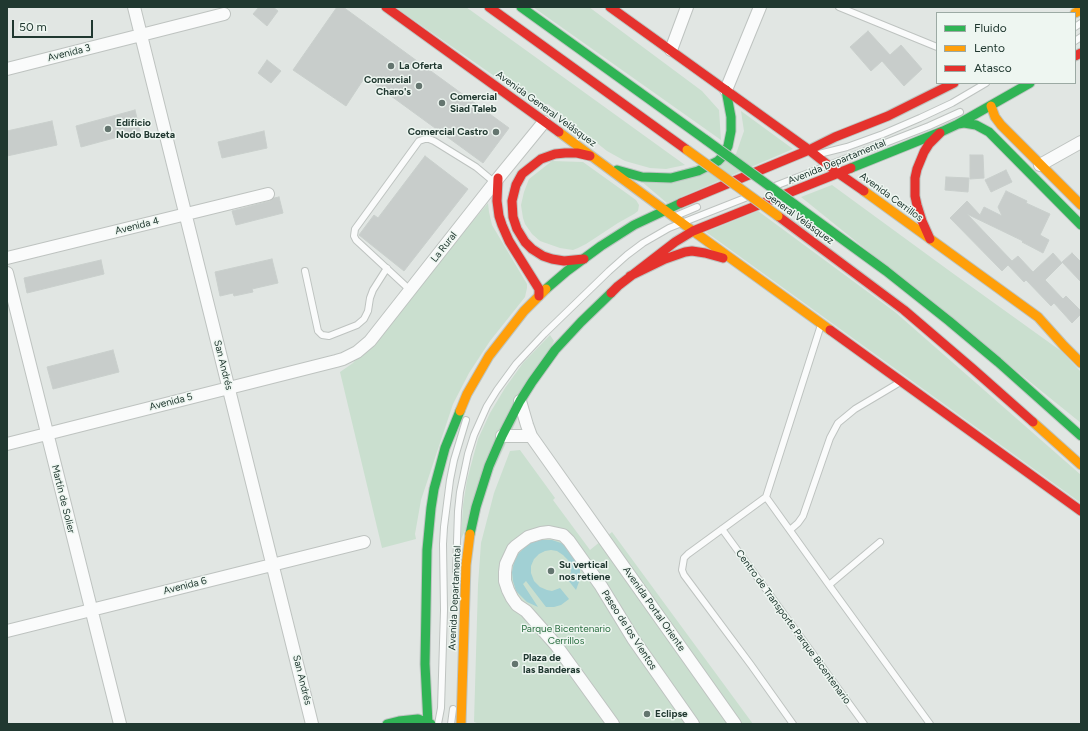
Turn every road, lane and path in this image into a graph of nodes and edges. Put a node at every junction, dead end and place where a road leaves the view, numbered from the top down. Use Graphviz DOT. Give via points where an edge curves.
graph roads {
  1 [pos="134,7"];
  2 [pos="386,7"];
  3 [pos="489,7"];
  4 [pos="521,7"];
  5 [pos="610,7"];
  6 [pos="687,7"];
  7 [pos="760,7"];
  8 [pos="840,7"];
  9 [pos="224,14"];
  10 [pos="141,35"];
  11 [pos="936,47"];
  12 [pos="671,50"];
  13 [pos="7,69"];
  14 [pos="952,84"];
  15 [pos="984,84"];
  16 [pos="1028,84"];
  17 [pos="726,90"];
  18 [pos="991,106"];
  19 [pos="967,109"];
  20 [pos="544,122"];
  21 [pos="958,124"];
  22 [pos="942,131"];
  23 [pos="1081,142"];
  24 [pos="811,154"];
  25 [pos="593,156"];
  26 [pos="827,165"];
  27 [pos="1040,165"];
  28 [pos="608,168"];
  29 [pos="838,173"];
  30 [pos="764,177"];
  31 [pos="496,180"];
  32 [pos="736,190"];
  33 [pos="763,191"];
  34 [pos="268,194"];
  35 [pos="755,194"];
  36 [pos="699,206"];
  37 [pos="1081,206"];
  38 [pos="665,210"];
  39 [pos="186,214"];
  40 [pos="674,217"];
  41 [pos="664,220"];
  42 [pos="683,223"];
  43 [pos="1081,224"];
  44 [pos="693,231"];
  45 [pos="930,239"];
  46 [pos="7,258"];
  47 [pos="584,259"];
  48 [pos="740,265"];
  49 [pos="387,268"];
  50 [pos="305,271"];
  51 [pos="7,273"];
  52 [pos="630,276"];
  53 [pos="410,290"];
  54 [pos="539,296"];
  55 [pos="1038,317"];
  56 [pos="821,323"];
  57 [pos="1075,343"];
  58 [pos="336,361"];
  59 [pos="1081,363"];
  60 [pos="902,382"];
  61 [pos="229,388"];
  62 [pos="520,401"];
  63 [pos="469,413"];
  64 [pos="47,434"];
  65 [pos="502,436"];
  66 [pos="531,436"];
  67 [pos="1081,436"];
  68 [pos="7,444"];
  69 [pos="1081,465"];
  70 [pos="766,497"];
  71 [pos="1081,511"];
  72 [pos="722,530"];
  73 [pos="790,530"];
  74 [pos="364,542"];
  75 [pos="880,542"];
  76 [pos="273,564"];
  77 [pos="456,582"];
  78 [pos="829,585"];
  79 [pos="464,602"];
  80 [pos="91,610"];
  81 [pos="7,631"];
  82 [pos="458,632"];
  83 [pos="453,702"];
  84 [pos="429,723"];
  85 [pos="120,724"];
  86 [pos="312,724"];
  87 [pos="387,724"];
  88 [pos="438,724"];
  89 [pos="451,724"];
  90 [pos="461,724"];
  91 [pos="613,724"];
  92 [pos="693,724"];
  93 [pos="735,724"];
  94 [pos="793,724"];
  95 [pos="864,724"];
  96 [pos="930,724"];
  1 -- 10 [label="street, San Andrés"];
  2 -- 20 [label="main road, Avenida General Velásquez"];
  3 -- 69 [label="main road, General Velásquez, bridge" via="859,276 908,314"];
  4 -- 67 [label="main road, General Velásquez, bridge" via="886,271 998,362"];
  5 -- 12 [label="main road, Avenida Cerrillos"];
  6 -- 12 [label="street"];
  7 -- 17 [label="street"];
  8 -- 11 [label="lane"];
  9 -- 10 [label="street, Avenida 3"];
  10 -- 13 [label="street, Avenida 3"];
  10 -- 39 [label="street, San Andrés"];
  12 -- 17 [label="main road, Avenida Cerrillos"];
  14 -- 24 [label="main road, Avenida Departamental" via="888,116 835,137"];
  15 -- 24 [label="lane" via="952,103 883,134 847,148"];
  16 -- 18 [label="main road, Avenida Departamental"];
  17 -- 24 [label="main road, Avenida Cerrillos"];
  17 -- 28 [label="main road" via="731,123 730,137 722,157 711,165 684,175 662,178 642,177"];
  18 -- 21 [label="main road, Avenida Departamental"];
  18 -- 27 [label="main road" via="1001,125"];
  19 -- 26 [label="lane"];
  20 -- 25 [label="main road, Avenida General Velásquez"];
  20 -- 31 [label="street, La Rural"];
  21 -- 22 [label="main road, Avenida Departamental"];
  21 -- 43 [label="main road" via="976,125 989,132"];
  22 -- 29 [label="main road, Avenida Departamental"];
  22 -- 45 [label="main road" via="924,152 915,178 916,205"];
  23 -- 27 [label="street"];
  24 -- 26 [label="main road, Avenida Cerrillos"];
  24 -- 38 [label="main road, Avenida Departamental"];
  25 -- 28 [label="main road, Avenida General Velásquez"];
  25 -- 47 [label="main road" via="565,153 540,159 522,174 512,201 517,228 532,249 557,260"];
  26 -- 29 [label="main road, Avenida Cerrillos"];
  26 -- 33 [label="lane"];
  27 -- 37 [label="main road"];
  28 -- 38 [label="main road, Avenida General Velásquez"];
  29 -- 44 [label="main road, Avenida Departamental"];
  29 -- 45 [label="main road, Avenida Cerrillos"];
  30 -- 32 [label="lane"];
  31 -- 49 [label="lane" via="434,141 419,141 355,229 356,240"];
  31 -- 53 [label="street, La Rural"];
  31 -- 54 [label="main road" via="502,225 536,284"];
  34 -- 39 [label="street, Avenida 4"];
  35 -- 42 [label="lane"];
  36 -- 40 [label="lane"];
  38 -- 40 [label="main road, Avenida General Velásquez"];
  38 -- 47 [label="main road, Avenida Departamental" via="619,234"];
  39 -- 46 [label="street, Avenida 4"];
  39 -- 61 [label="street, San Andrés"];
  40 -- 41 [label="lane"];
  40 -- 42 [label="main road, Avenida General Velásquez"];
  42 -- 44 [label="main road, Avenida General Velásquez"];
  42 -- 77 [label="lane" via="643,243 618,263 532,345 497,390 474,435 463,473 458,510"];
  44 -- 48 [label="main road, Avenida General Velásquez"];
  44 -- 52 [label="main road, Avenida Departamental"];
  45 -- 55 [label="main road, Avenida Cerrillos"];
  47 -- 54 [label="main road, Avenida Departamental"];
  48 -- 52 [label="main road" via="718,256 692,251 665,259"];
  48 -- 56 [label="main road"];
  49 -- 50 [label="lane" via="373,290 364,319 357,325 329,336 318,331"];
  49 -- 53 [label="lane"];
  51 -- 64 [label="street, Martín de Solier"];
  52 -- 62 [label="main road, Avenida Departamental" via="595,307 555,350"];
  53 -- 58 [label="street, La Rural" via="370,342 357,352"];
  54 -- 84 [label="main road, Avenida Departamental" via="497,344 474,381 464,400 439,470 431,508 427,550 425,664"];
  55 -- 57 [label="main road, Avenida Cerrillos"];
  55 -- 59 [label="main road"];
  56 -- 60 [label="main road"];
  56 -- 70 [label="lane"];
  58 -- 61 [label="street, Avenida 5"];
  60 -- 71 [label="main road"];
  60 -- 73 [label="lane" via="855,409 838,423 830,438 803,516"];
  61 -- 64 [label="street, Avenida 5"];
  61 -- 76 [label="street, San Andrés"];
  62 -- 65 [label="main road, Avenida Departamental"];
  62 -- 66 [label="street, Avenida Portal Oriente"];
  63 -- 88 [label="lane" via="454,460 445,520 441,708"];
  64 -- 68 [label="street, Avenida 5"];
  64 -- 80 [label="street, Martín de Solier"];
  65 -- 66 [label="street"];
  65 -- 79 [label="main road, Avenida Departamental" via="482,486 472,520"];
  66 -- 93 [label="street, Avenida Portal Oriente"];
  70 -- 72 [label="lane"];
  70 -- 73 [label="lane"];
  72 -- 94 [label="lane" via="688,554 684,558 682,570"];
  72 -- 95 [label="lane, Centro de Transporte Parque Bicentenario"];
  73 -- 78 [label="lane"];
  74 -- 76 [label="street, Avenida 6"];
  75 -- 78 [label="lane"];
  76 -- 80 [label="street, Avenida 6"];
  76 -- 86 [label="street, San Andrés"];
  78 -- 96 [label="lane"];
  79 -- 82 [label="lane"];
  79 -- 90 [label="main road, Avenida Departamental"];
  80 -- 81 [label="street, Avenida 6"];
  80 -- 85 [label="street, Martín de Solier"];
  83 -- 89 [label="lane"];
  84 -- 87 [label="main road" via="412,719"];
  91 -- 92 [label="street, Paseo de los Vientos" via="556,645 518,605 508,590 505,572 510,554 525,538 534,534 556,533 569,541"];
}
